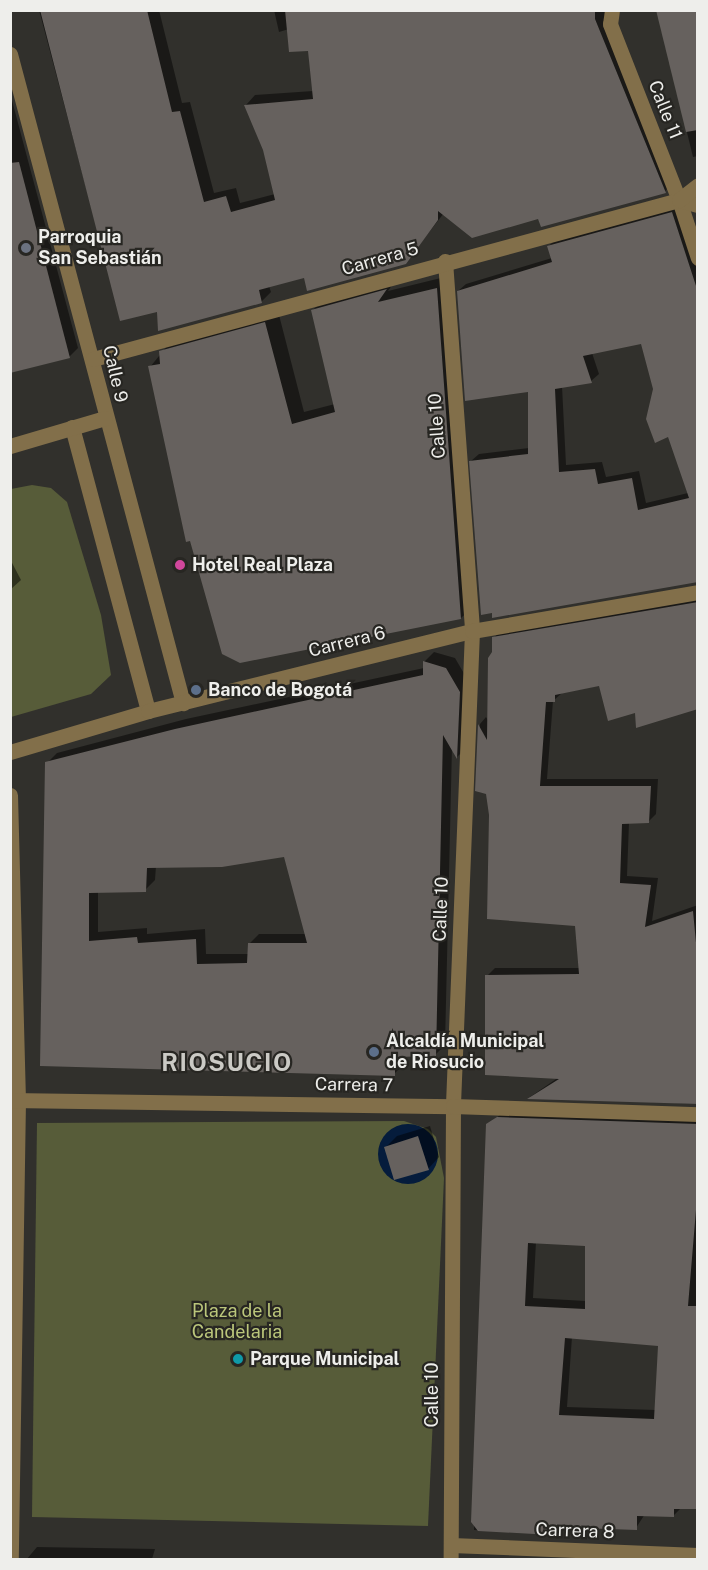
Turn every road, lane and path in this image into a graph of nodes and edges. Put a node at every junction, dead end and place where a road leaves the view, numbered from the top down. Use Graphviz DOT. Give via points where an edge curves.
graph roads {
  1 [pos="608,15"];
  2 [pos="10,54"];
  3 [pos="698,184"];
  4 [pos="680,200"];
  5 [pos="698,205"];
  6 [pos="698,258"];
  7 [pos="445,261"];
  8 [pos="93,359"];
  9 [pos="105,418"];
  10 [pos="72,428"];
  11 [pos="10,446"];
  12 [pos="698,592"];
  13 [pos="472,630"];
  14 [pos="183,703"];
  15 [pos="148,711"];
  16 [pos="10,752"];
  17 [pos="10,795"];
  18 [pos="14,1100"];
  19 [pos="453,1106"];
  20 [pos="698,1114"];
  21 [pos="11,1545"];
  22 [pos="451,1552"];
  23 [pos="698,1555"];
  24 [pos="11,1560"];
  1 -- 4 [label="street, Calle 11"];
  2 -- 8 [label="street, Calle 9"];
  3 -- 4 [label="street, Carrera 5"];
  4 -- 5 [label="street"];
  4 -- 6 [label="street, Calle 11"];
  4 -- 7 [label="street, Carrera 5"];
  7 -- 8 [label="street, Carrera 5"];
  7 -- 13 [label="street, Calle 10"];
  8 -- 9 [label="street, Calle 9"];
  9 -- 10 [label="street"];
  9 -- 14 [label="street, Calle 9"];
  10 -- 11 [label="street"];
  10 -- 15 [label="street"];
  12 -- 13 [label="street, Carrera 6"];
  13 -- 14 [label="street, Carrera 6"];
  13 -- 19 [label="street, Calle 10"];
  14 -- 15 [label="street, Carrera 6"];
  15 -- 16 [label="street, Carrera 6"];
  17 -- 18 [label="street"];
  18 -- 19 [label="street, Carrera 7"];
  18 -- 21 [label="street"];
  19 -- 20 [label="street, Carrera 7"];
  19 -- 22 [label="street, Calle 10"];
  21 -- 24 [label="street"];
  22 -- 23 [label="street, Carrera 8"];
}
